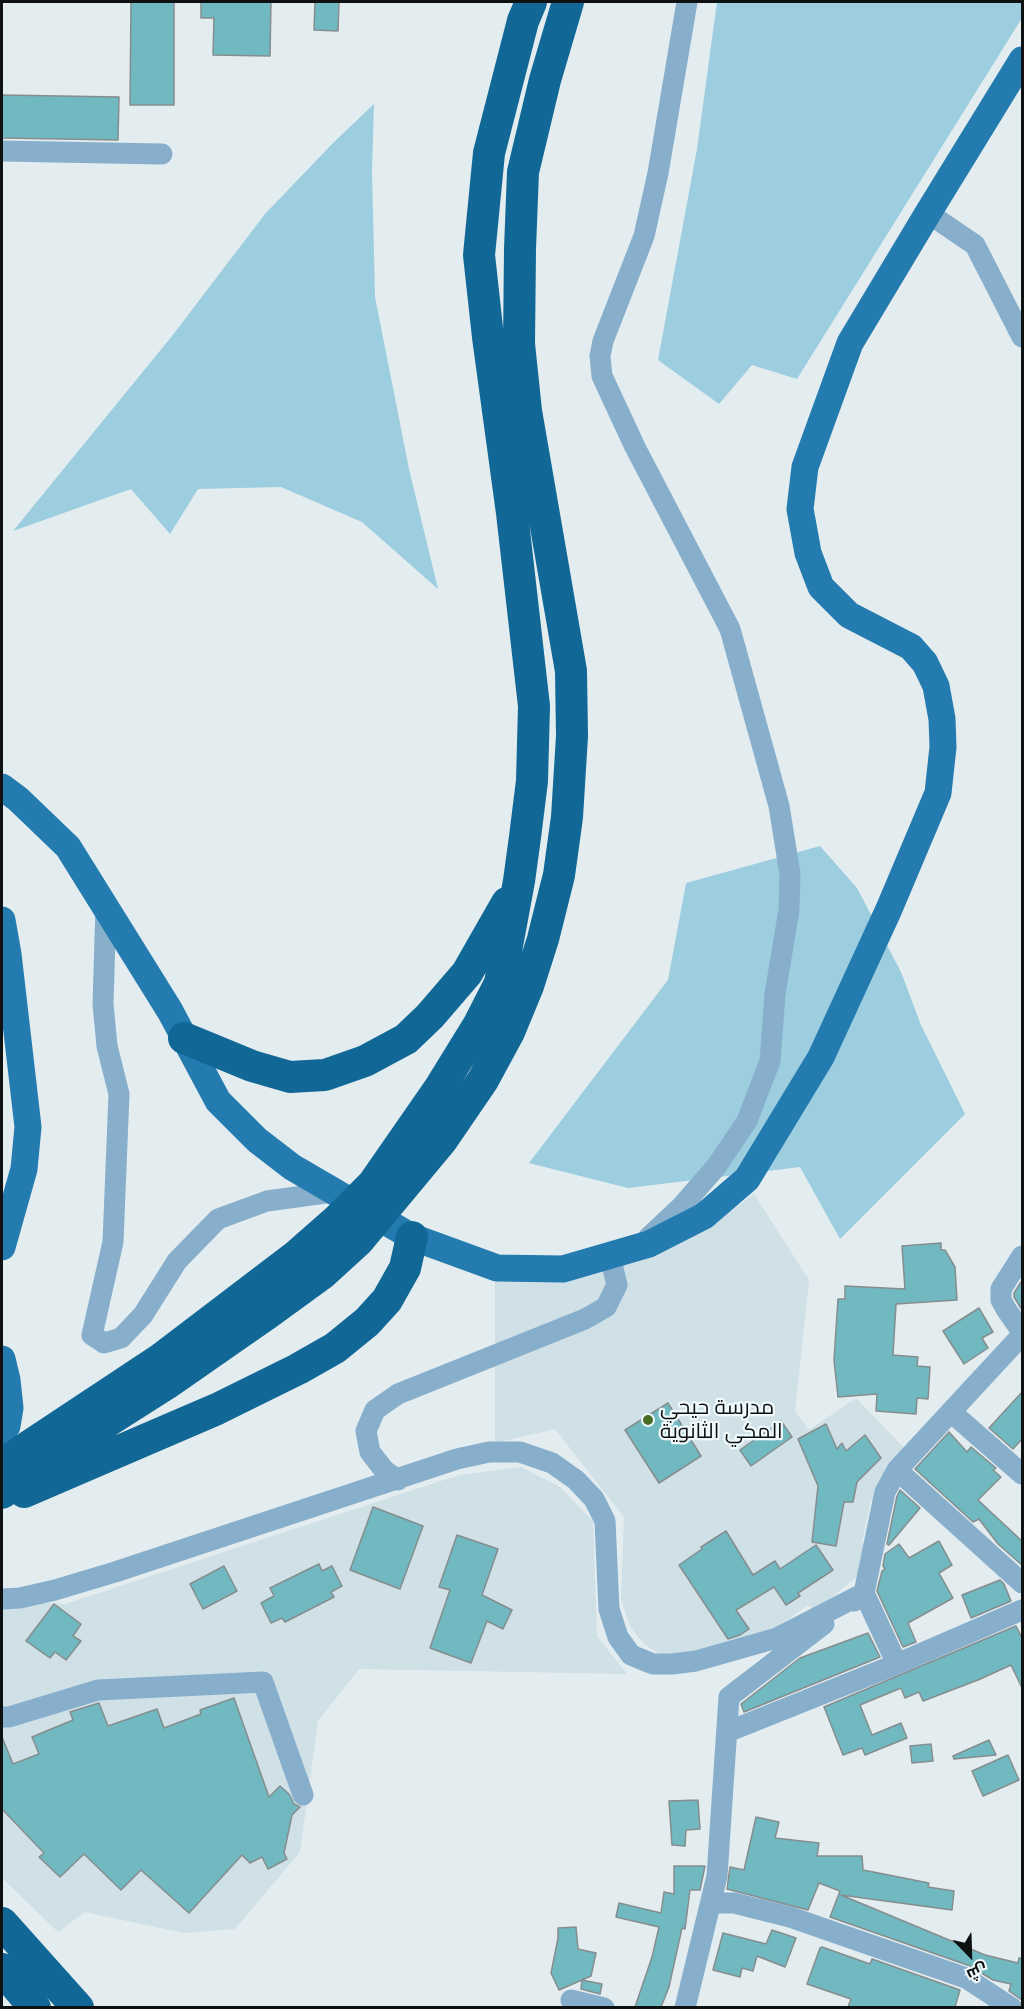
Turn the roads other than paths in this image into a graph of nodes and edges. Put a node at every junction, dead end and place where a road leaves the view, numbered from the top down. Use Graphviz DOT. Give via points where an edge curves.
graph roads {
  1 [pos="531,2"];
  2 [pos="568,2"];
  3 [pos="687,2"];
  4 [pos="1023,60"];
  5 [pos="2,151"];
  6 [pos="162,154"];
  7 [pos="928,213"];
  8 [pos="1023,336"];
  9 [pos="2,787"];
  10 [pos="519,881"];
  11 [pos="106,906"];
  12 [pos="2,921"];
  13 [pos="184,1038"];
  14 [pos="384,1191"];
  15 [pos="343,1218"];
  16 [pos="412,1237"];
  17 [pos="2,1247"];
  18 [pos="639,1247"];
  19 [pos="610,1256"];
  20 [pos="1023,1256"];
  21 [pos="1023,1334"];
  22 [pos="2,1359"];
  23 [pos="951,1412"];
  24 [pos="2,1432"];
  25 [pos="2,1464"];
  26 [pos="897,1470"];
  27 [pos="1023,1474"];
  28 [pos="398,1480"];
  29 [pos="2,1493"];
  30 [pos="2,1502"];
  31 [pos="1023,1583"];
  32 [pos="864,1593"];
  33 [pos="2,1599"];
  34 [pos="1023,1610"];
  35 [pos="897,1664"];
  36 [pos="2,1717"];
  37 [pos="727,1732"];
  38 [pos="303,1795"];
  39 [pos="711,1903"];
  40 [pos="2,1923"];
  41 [pos="2,1969"];
  42 [pos="571,2000"];
  43 [pos="35,2007"];
  44 [pos="78,2007"];
  45 [pos="604,2007"];
  46 [pos="686,2007"];
  47 [pos="1012,2007"];
  1 -- 10 [label="highway" via="489,153 479,255 534,706 532,781"];
  2 -- 14 [label="highway" via="523,172 519,344 526,411 571,670 572,736 559,876 528,986 483,1080 442,1140"];
  3 -- 18 [label="street" via="644,236 603,341 602,376 634,447 730,629 778,806 790,874 789,910 775,994 770,1061 747,1121 716,1167"];
  4 -- 7 [label="main road"];
  5 -- 6 [label="street"];
  7 -- 8 [label="street" via="975,245"];
  7 -- 18 [label="main road" via="850,343 805,467 800,508 808,553 821,587 849,615 911,647 929,671 942,719 938,793 890,909 821,1057 747,1179 704,1216"];
  9 -- 11 [label="main road" via="68,847"];
  10 -- 13 [label="highway" via="467,973 406,1039 365,1061 325,1075 290,1077"];
  10 -- 14 [label="highway" via="500,983"];
  11 -- 13 [label="main road"];
  11 -- 15 [label="street" via="103,1004 107,1046 119,1094 113,1242 92,1335 104,1343 121,1338 143,1315 177,1261 218,1219 267,1201"];
  12 -- 17 [label="main road" via="28,1127 24,1169"];
  13 -- 15 [label="main road" via="218,1101"];
  14 -- 15 [label="highway"];
  15 -- 16 [label="main road"];
  15 -- 25 [label="highway" via="162,1358"];
  15 -- 29 [label="highway" via="323,1273"];
  16 -- 19 [label="main road" via="497,1268 563,1269"];
  16 -- 30 [label="highway" via="405,1268 387,1300 335,1348 217,1409"];
  18 -- 19 [label="main road"];
  19 -- 28 [label="street" via="617,1285 606,1307 398,1394 375,1410 366,1431 370,1452"];
  20 -- 21 [label="street" via="1001,1290 1001,1300"];
  21 -- 23 [label="street"];
  22 -- 24 [label="main road" via="10,1408"];
  23 -- 26 [label="street"];
  23 -- 27 [label="street"];
  26 -- 31 [label="street"];
  26 -- 32 [label="street" via="885,1492"];
  28 -- 32 [label="street" via="489,1452 520,1452 552,1463 576,1480 594,1498 605,1521 609,1609 618,1637 631,1655 653,1664 696,1661 777,1638"];
  28 -- 33 [label="street" via="65,1587"];
  32 -- 35 [label="street"];
  32 -- 37 [label="street" via="729,1697"];
  34 -- 35 [label="street"];
  35 -- 37 [label="street"];
  36 -- 38 [label="street" via="98,1690 263,1682"];
  37 -- 39 [label="street" via="717,1876"];
  39 -- 46 [label="street"];
  39 -- 47 [label="street" via="734,1903 790,1917 966,1978"];
  40 -- 44 [label="highway"];
  41 -- 43 [label="highway"];
  42 -- 45 [label="street"];
}
